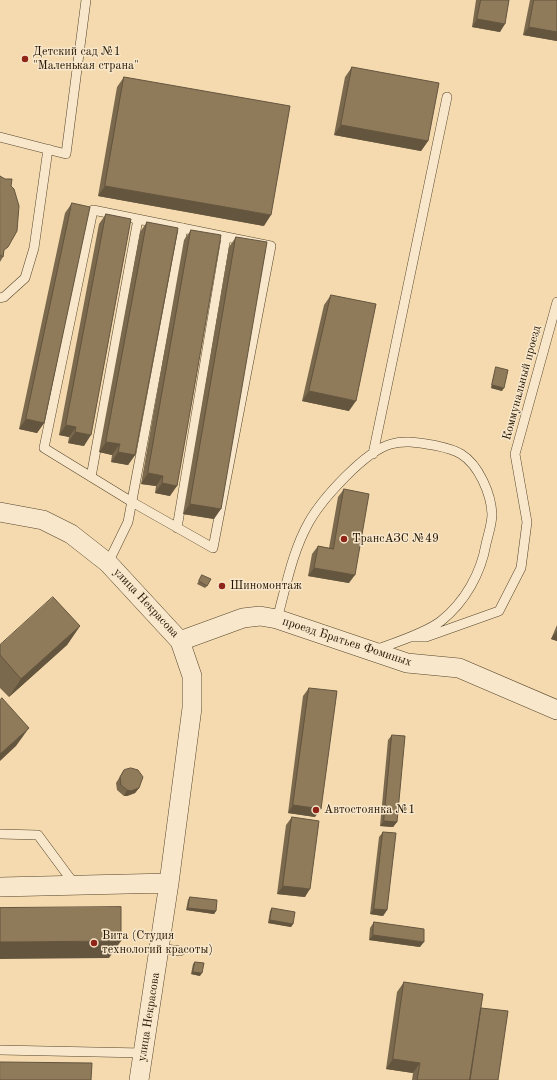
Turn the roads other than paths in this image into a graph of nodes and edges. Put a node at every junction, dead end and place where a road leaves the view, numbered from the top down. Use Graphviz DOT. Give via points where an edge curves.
graph roads {
  1 [pos="86,0"];
  2 [pos="447,97"];
  3 [pos="0,137"];
  4 [pos="48,149"];
  5 [pos="138,219"];
  6 [pos="183,228"];
  7 [pos="226,237"];
  8 [pos="0,298"];
  9 [pos="557,302"];
  10 [pos="373,454"];
  11 [pos="91,477"];
  12 [pos="132,502"];
  13 [pos="0,512"];
  14 [pos="177,528"];
  15 [pos="108,562"];
  16 [pos="277,620"];
  17 [pos="410,636"];
  18 [pos="180,641"];
  19 [pos="372,651"];
  20 [pos="557,710"];
  21 [pos="0,834"];
  22 [pos="169,883"];
  23 [pos="76,886"];
  24 [pos="0,887"];
  25 [pos="159,948"];
  26 [pos="180,951"];
  27 [pos="0,1050"];
  28 [pos="143,1053"];
  29 [pos="139,1080"];
  1 -- 4 [label="lane" via="66,154"];
  2 -- 10 [label="lane"];
  3 -- 4 [label="lane"];
  4 -- 8 [label="lane" via="34,248 25,278"];
  5 -- 6 [label="lane"];
  5 -- 11 [label="lane"];
  5 -- 11 [label="lane" via="93,210 44,448"];
  6 -- 7 [label="lane"];
  6 -- 12 [label="lane"];
  7 -- 14 [label="lane"];
  7 -- 14 [label="lane" via="271,246 213,548"];
  9 -- 17 [label="lane, Коммунальный проезд" via="515,454 527,522 521,568 499,611 426,637"];
  10 -- 16 [label="lane" via="333,491 309,522 295,553"];
  10 -- 17 [label="lane" via="390,444 412,442 446,448 462,454 477,470 488,492 492,515 484,554 474,579 463,598 441,621"];
  11 -- 12 [label="lane"];
  12 -- 14 [label="lane"];
  12 -- 15 [label="lane" via="128,522"];
  13 -- 15 [label="street, улица Некрасова" via="43,520 71,534"];
  15 -- 18 [label="street, улица Некрасова"];
  16 -- 18 [label="street, проезд Братьев Фоминых" via="260,616 243,618"];
  16 -- 19 [label="street, проезд Братьев Фоминых"];
  17 -- 19 [label="lane"];
  18 -- 22 [label="street, улица Некрасова" via="192,676 192,708"];
  19 -- 20 [label="street, проезд Братьев Фоминых" via="407,663 459,668"];
  21 -- 23 [label="lane" via="38,835"];
  22 -- 23 [label="street"];
  22 -- 25 [label="street, улица Некрасова"];
  23 -- 24 [label="street"];
  25 -- 26 [label="lane"];
  25 -- 28 [label="street, улица Некрасова"];
  27 -- 28 [label="lane"];
  28 -- 29 [label="street, улица Некрасова"];
}
